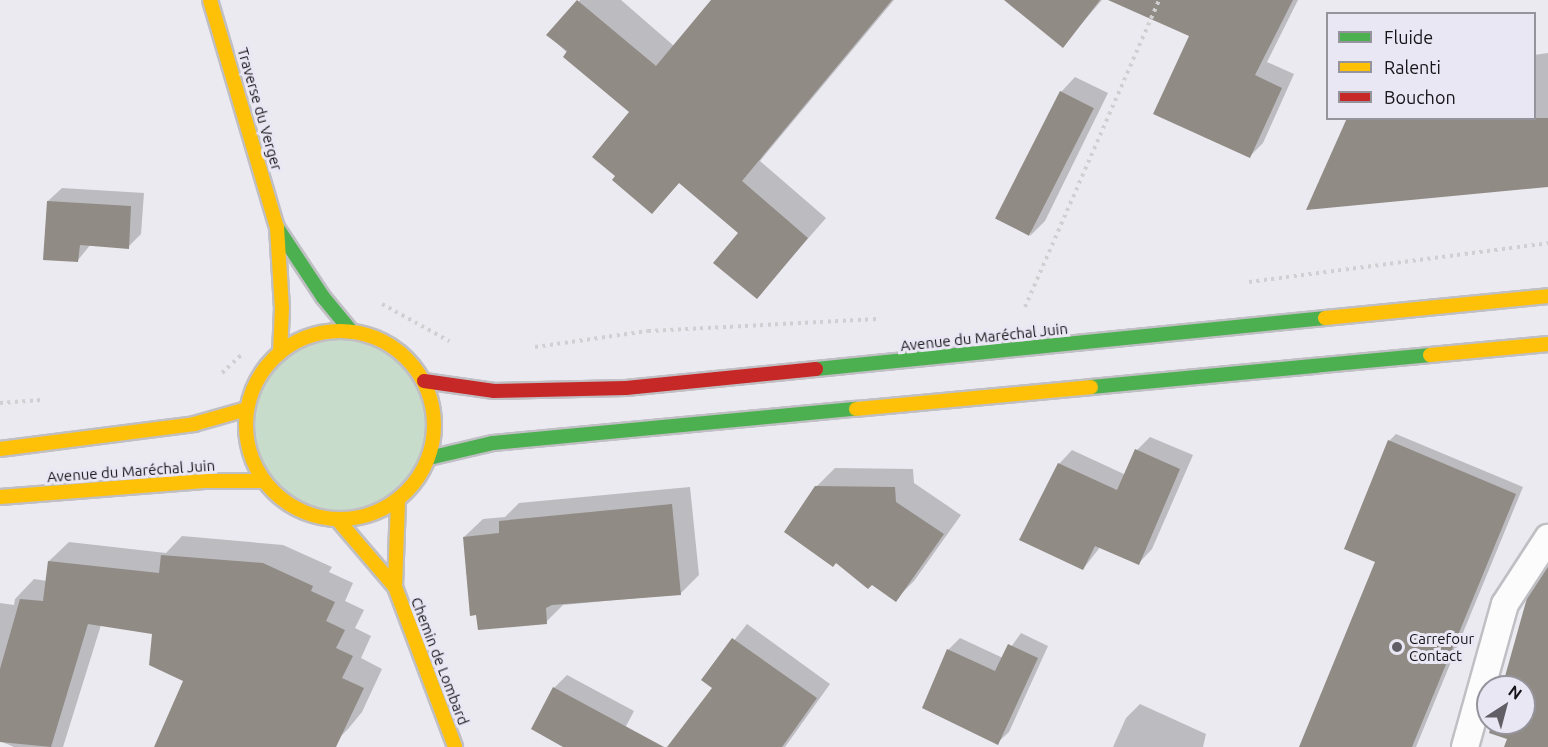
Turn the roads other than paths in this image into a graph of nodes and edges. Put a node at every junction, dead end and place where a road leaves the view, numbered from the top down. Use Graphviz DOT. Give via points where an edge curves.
graph roads {
  1 [pos="210,0"];
  2 [pos="277,227"];
  3 [pos="1548,296"];
  4 [pos="352,332"];
  5 [pos="1548,344"];
  6 [pos="280,353"];
  7 [pos="424,381"];
  8 [pos="247,409"];
  9 [pos="0,449"];
  10 [pos="429,458"];
  11 [pos="264,481"];
  12 [pos="0,497"];
  13 [pos="398,500"];
  14 [pos="337,519"];
  15 [pos="1548,538"];
  16 [pos="395,587"];
  17 [pos="455,747"];
  18 [pos="1465,747"];
  1 -- 2 [label="main road, Traverse du Verger"];
  2 -- 4 [label="main road, Traverse du Verger" via="323,297"];
  2 -- 6 [label="main road, Traverse du Verger" via="282,308"];
  3 -- 7 [label="main road, Avenue du Maréchal Juin" via="626,388 494,391"];
  4 -- 6 [label="main road" via="314,334"];
  4 -- 7 [label="main road" via="381,340 406,357"];
  5 -- 10 [label="main road" via="493,443"];
  6 -- 8 [label="main road" via="254,388"];
  7 -- 10 [label="main road" via="432,406 434,433"];
  8 -- 9 [label="main road" via="194,424"];
  8 -- 11 [label="main road" via="246,434 252,459"];
  10 -- 13 [label="main road" via="416,482"];
  11 -- 12 [label="main road, Avenue du Maréchal Juin" via="204,481"];
  11 -- 14 [label="main road" via="284,501 309,514"];
  13 -- 14 [label="main road" via="359,518"];
  13 -- 16 [label="main road, Chemin de Lombard"];
  14 -- 16 [label="main road, Chemin de Lombard"];
  15 -- 18 [label="lane" via="1505,604"];
  16 -- 17 [label="main road, Chemin de Lombard"];
}
